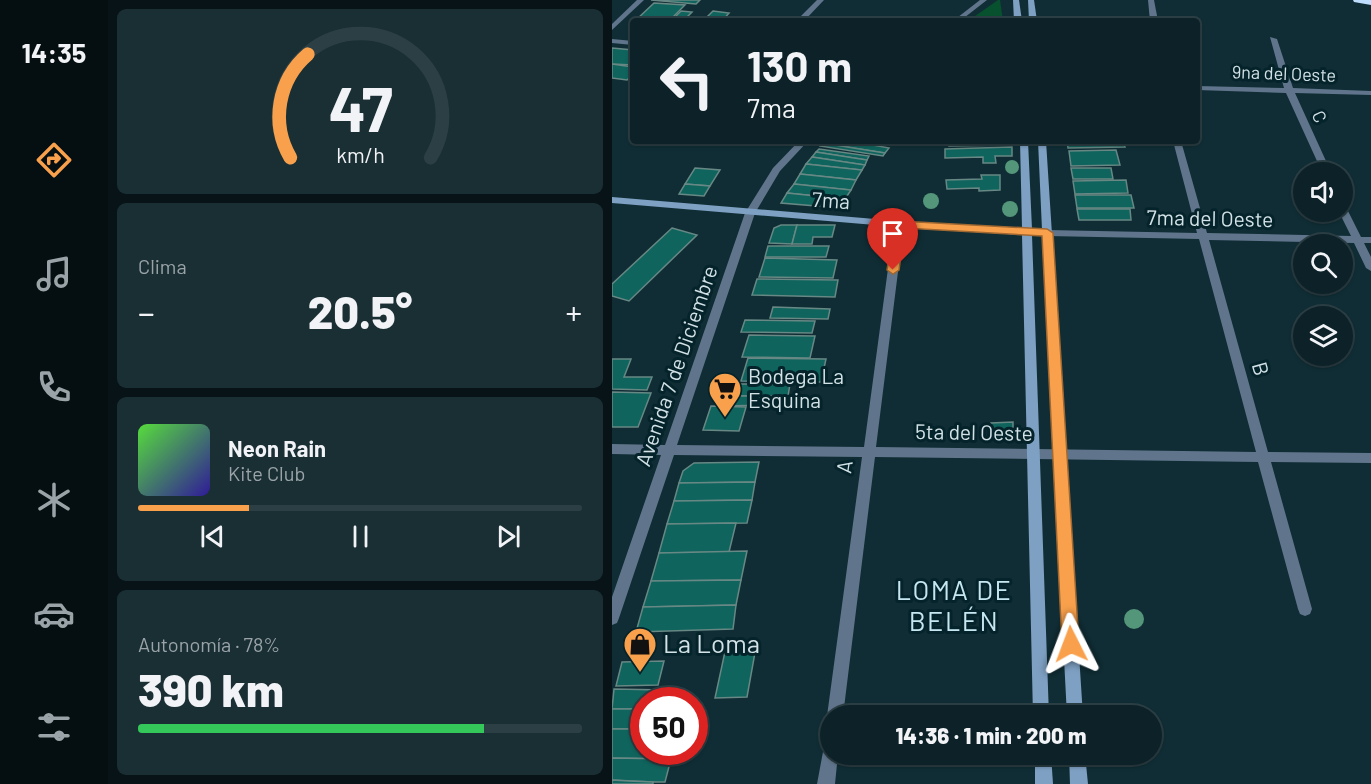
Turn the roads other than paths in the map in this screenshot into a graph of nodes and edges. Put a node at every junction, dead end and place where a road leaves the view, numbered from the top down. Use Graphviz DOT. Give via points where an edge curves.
graph roads {
  1 [pos="640,0"];
  2 [pos="822,0"];
  3 [pos="984,0"];
  4 [pos="1017,0"];
  5 [pos="1031,0"];
  6 [pos="1151,0"];
  7 [pos="1358,0"];
  8 [pos="1371,2"];
  9 [pos="803,18"];
  10 [pos="960,18"];
  11 [pos="1018,18"];
  12 [pos="1033,18"];
  13 [pos="1154,18"];
  14 [pos="612,28"];
  15 [pos="1273,39"];
  16 [pos="612,41"];
  17 [pos="630,43"];
  18 [pos="1200,88"];
  19 [pos="1289,90"];
  20 [pos="1371,93"];
  21 [pos="801,144"];
  22 [pos="1024,144"];
  23 [pos="1042,144"];
  24 [pos="1178,144"];
  25 [pos="1322,162"];
  26 [pos="612,200"];
  27 [pos="750,213"];
  28 [pos="1349,222"];
  29 [pos="899,224"];
  30 [pos="1026,232"];
  31 [pos="1047,233"];
  32 [pos="1202,237"];
  33 [pos="1358,240"];
  34 [pos="1371,240"];
  35 [pos="1371,268"];
  36 [pos="612,449"];
  37 [pos="669,449"];
  38 [pos="870,452"];
  39 [pos="1032,453"];
  40 [pos="1059,454"];
  41 [pos="1264,457"];
  42 [pos="1371,458"];
  43 [pos="1305,609"];
  44 [pos="612,618"];
  45 [pos="836,705"];
  46 [pos="1041,705"];
  47 [pos="1074,705"];
  48 [pos="829,765"];
  49 [pos="1043,765"];
  50 [pos="1078,765"];
  51 [pos="826,784"];
  52 [pos="1044,784"];
  53 [pos="1079,784"];
  1 -- 14 [label="street"];
  2 -- 9 [label="street"];
  3 -- 10 [label="lane"];
  4 -- 11 [label="main road"];
  5 -- 12 [label="main road"];
  6 -- 13 [label="street"];
  7 -- 8 [label="highway"];
  15 -- 19 [label="street, C"];
  16 -- 17 [label="street"];
  18 -- 19 [label="street, 9na del Oeste"];
  19 -- 20 [label="street, 9na del Oeste"];
  19 -- 25 [label="street, C"];
  21 -- 27 [label="street, Avenida 7 de Diciembre" via="776,170"];
  22 -- 30 [label="main road"];
  23 -- 31 [label="main road"];
  24 -- 32 [label="street, B"];
  26 -- 27 [label="main road, 7ma"];
  27 -- 29 [label="main road, 7ma"];
  27 -- 37 [label="street, Avenida 7 de Diciembre"];
  28 -- 33 [label="street"];
  29 -- 30 [label="main road, 7ma"];
  29 -- 38 [label="street, A"];
  30 -- 31 [label="main road, 7ma"];
  30 -- 39 [label="main road"];
  31 -- 32 [label="street, 7ma del Oeste"];
  31 -- 40 [label="main road"];
  32 -- 33 [label="street, 7ma del Oeste"];
  32 -- 41 [label="street, B"];
  33 -- 34 [label="street, 7ma del Oeste"];
  33 -- 35 [label="street"];
  36 -- 37 [label="street, 5ta del Oeste"];
  37 -- 38 [label="street, 5ta del Oeste"];
  37 -- 44 [label="street, Avenida 7 de Diciembre"];
  38 -- 39 [label="street, 5ta del Oeste"];
  38 -- 45 [label="street, A"];
  39 -- 40 [label="street, 5ta del Oeste"];
  39 -- 46 [label="main road"];
  40 -- 41 [label="street, 5ta del Oeste"];
  40 -- 47 [label="main road"];
  41 -- 42 [label="street, 5ta del Oeste"];
  41 -- 43 [label="street, B"];
  48 -- 51 [label="street"];
  49 -- 52 [label="main road"];
  50 -- 53 [label="main road"];
}
